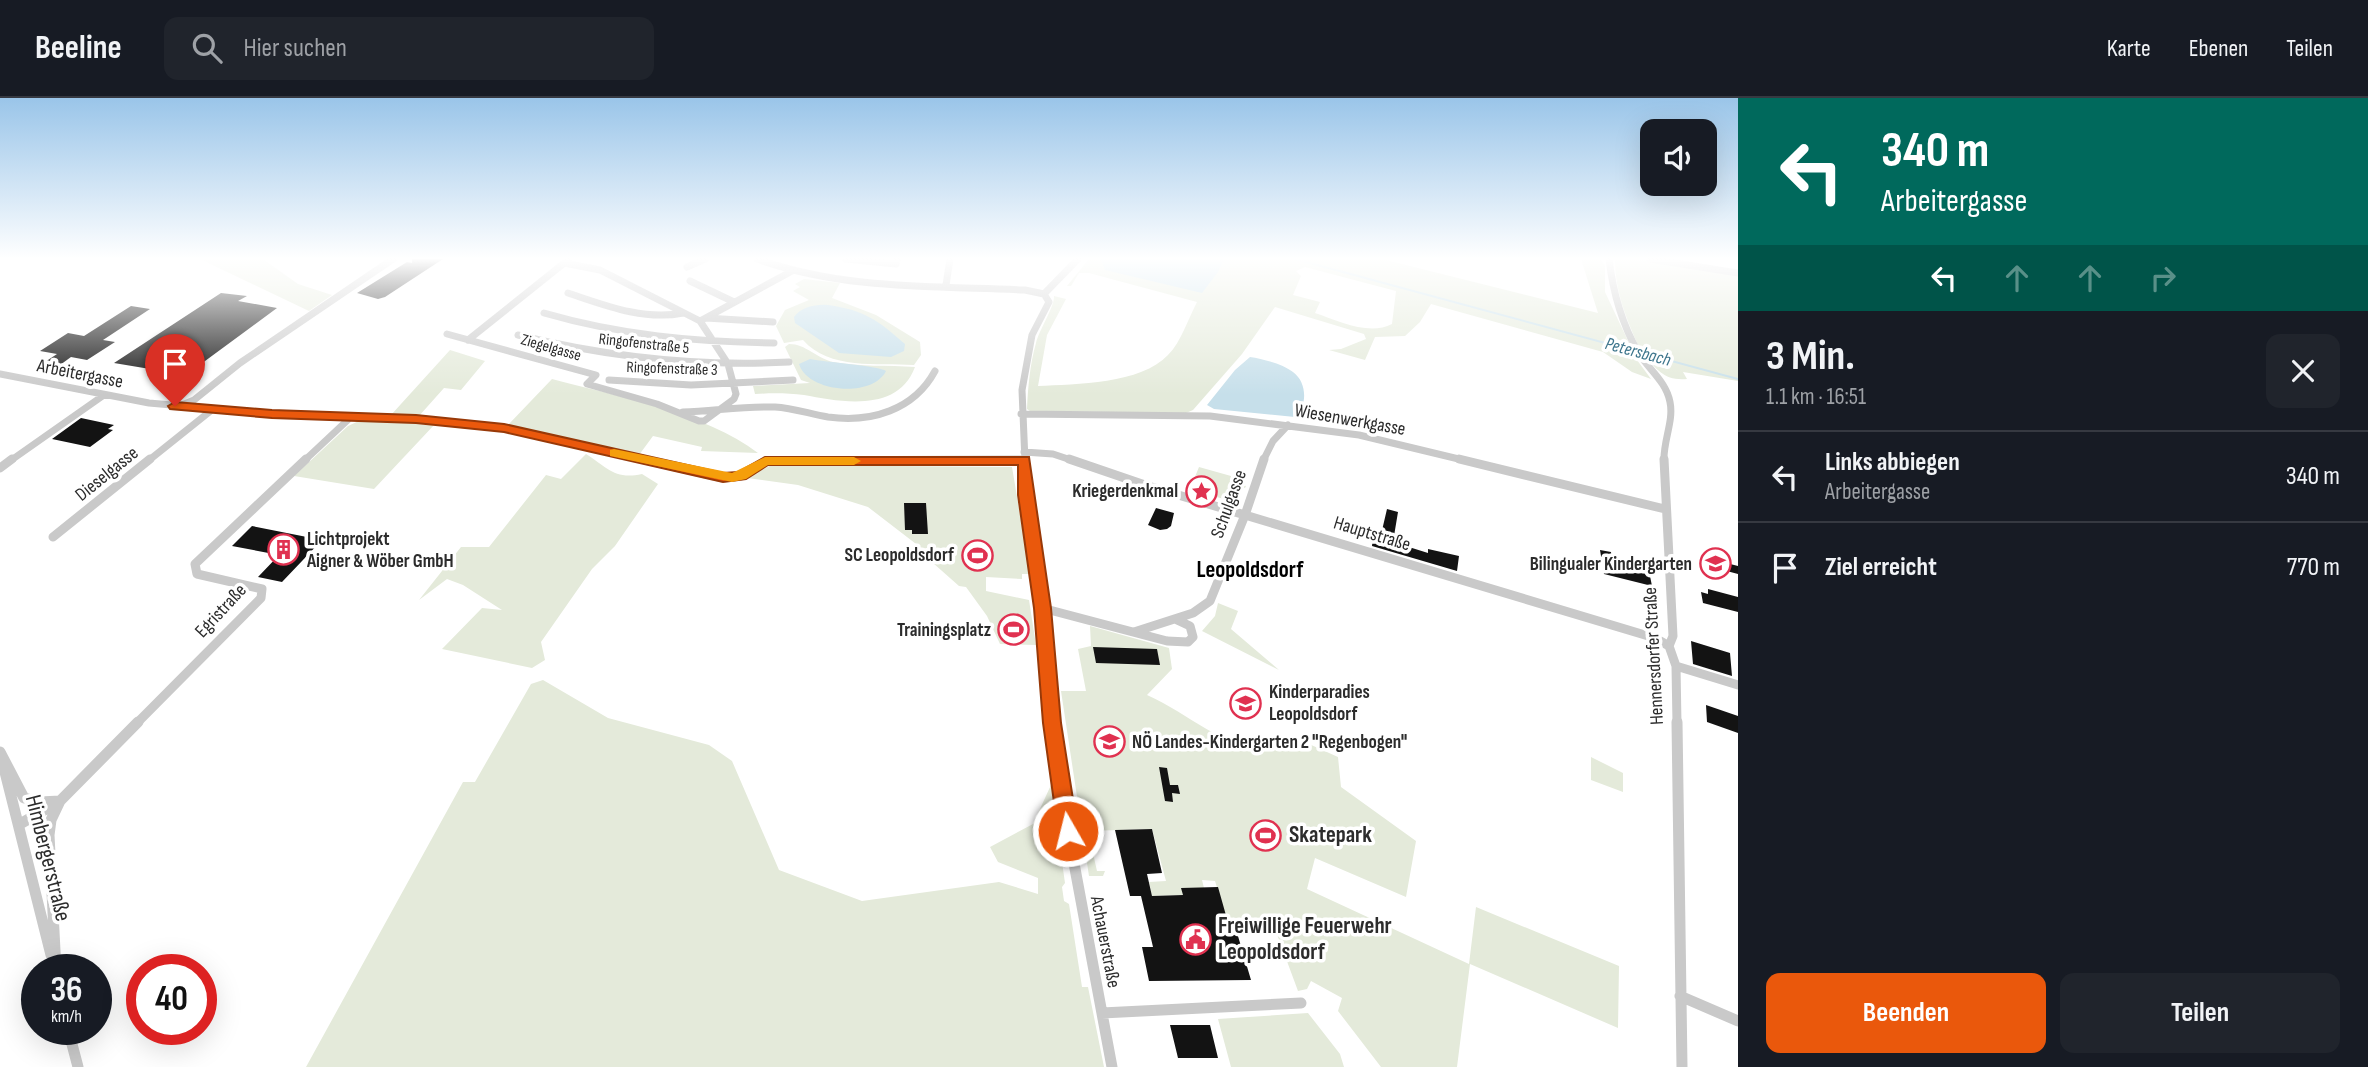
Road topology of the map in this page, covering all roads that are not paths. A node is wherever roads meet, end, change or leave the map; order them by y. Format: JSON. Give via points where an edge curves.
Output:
{"nodes":[{"id":1,"x":326,"y":304,"type":"edge"},
{"id":2,"x":513,"y":304,"type":"edge"},
{"id":3,"x":604,"y":304,"type":"edge"},
{"id":4,"x":667,"y":304,"type":"edge"},
{"id":5,"x":730,"y":304,"type":"edge"},
{"id":6,"x":1048,"y":304,"type":"edge"},
{"id":7,"x":1617,"y":304,"type":"edge"},
{"id":8,"x":544,"y":313,"type":"dead end"},
{"id":9,"x":684,"y":313,"type":"junction"},
{"id":10,"x":702,"y":319,"type":"junction"},
{"id":11,"x":773,"y":322,"type":"dead end"},
{"id":12,"x":447,"y":334,"type":"dead end"},
{"id":13,"x":518,"y":335,"type":"dead end"},
{"id":14,"x":468,"y":340,"type":"junction"},
{"id":15,"x":715,"y":343,"type":"junction"},
{"id":16,"x":774,"y":343,"type":"dead end"},
{"id":17,"x":789,"y":362,"type":"dead end"},
{"id":18,"x":728,"y":364,"type":"junction"},
{"id":19,"x":935,"y":371,"type":"dead end"},
{"id":20,"x":0,"y":374,"type":"edge"},
{"id":21,"x":609,"y":380,"type":"dead end"},
{"id":22,"x":793,"y":380,"type":"dead end"},
{"id":23,"x":734,"y":385,"type":"junction"},
{"id":24,"x":104,"y":395,"type":"junction"},
{"id":25,"x":175,"y":406,"type":"junction"},
{"id":26,"x":214,"y":410,"type":"junction"},
{"id":27,"x":718,"y":411,"type":"junction"},
{"id":28,"x":678,"y":412,"type":"junction"},
{"id":29,"x":1021,"y":414,"type":"junction"},
{"id":30,"x":352,"y":416,"type":"junction"},
{"id":31,"x":1288,"y":425,"type":"junction"},
{"id":32,"x":1024,"y":457,"type":"junction"},
{"id":33,"x":0,"y":468,"type":"edge"},
{"id":34,"x":1665,"y":509,"type":"junction"},
{"id":35,"x":1245,"y":514,"type":"junction"},
{"id":36,"x":53,"y":537,"type":"dead end"},
{"id":37,"x":1042,"y":608,"type":"junction"},
{"id":38,"x":1173,"y":619,"type":"junction"},
{"id":39,"x":1161,"y":624,"type":"junction"},
{"id":40,"x":1133,"y":632,"type":"junction"},
{"id":41,"x":1167,"y":641,"type":"junction"},
{"id":42,"x":1669,"y":646,"type":"junction"},
{"id":43,"x":1676,"y":666,"type":"junction"},
{"id":44,"x":1738,"y":685,"type":"edge"},
{"id":45,"x":0,"y":755,"type":"edge"},
{"id":46,"x":60,"y":801,"type":"junction"},
{"id":47,"x":20,"y":824,"type":"junction"},
{"id":48,"x":51,"y":954,"type":"edge"},
{"id":49,"x":54,"y":954,"type":"edge"},
{"id":50,"x":1680,"y":996,"type":"junction"},
{"id":51,"x":1301,"y":1003,"type":"dead end"},
{"id":52,"x":1102,"y":1013,"type":"junction"},
{"id":53,"x":1738,"y":1021,"type":"edge"},
{"id":54,"x":72,"y":1045,"type":"edge"},
{"id":55,"x":78,"y":1067,"type":"edge"},
{"id":56,"x":1112,"y":1067,"type":"edge"},
{"id":57,"x":1682,"y":1067,"type":"edge"}],
"edges":[{"from":1,"to":25,"type":"street","via":[[194,400]]},
{"from":2,"to":14,"type":"street"},
{"from":3,"to":9,"type":"street","via":[[672,317]]},
{"from":4,"to":9,"type":"street"},
{"from":5,"to":10,"type":"street"},
{"from":6,"to":29,"type":"street","name":"Achauerstraße","via":[[1028,349]]},
{"from":7,"to":34,"type":"street","name":"Hennersdorfer Straße","via":[[1637,351],[1670,400],[1664,453]]},
{"from":8,"to":15,"type":"street","via":[[617,331]]},
{"from":9,"to":10,"type":"street"},
{"from":10,"to":11,"type":"street"},
{"from":10,"to":15,"type":"street"},
{"from":12,"to":14,"type":"street","name":"Ziegelgasse"},
{"from":13,"to":18,"type":"street","name":"Ringofenstraße 5","via":[[635,359]]},
{"from":14,"to":28,"type":"street","name":"Ziegelgasse","via":[[596,375],[587,384]]},
{"from":15,"to":16,"type":"street"},
{"from":15,"to":18,"type":"street"},
{"from":17,"to":18,"type":"street","name":"Ringofenstraße 5"},
{"from":18,"to":23,"type":"street"},
{"from":19,"to":27,"type":"street","via":[[914,401],[875,415],[839,418],[778,407]]},
{"from":20,"to":24,"type":"street","name":"Arbeitergasse"},
{"from":21,"to":23,"type":"street","name":"Ringofenstraße 3"},
{"from":22,"to":23,"type":"street","name":"Ringofenstraße 3"},
{"from":23,"to":27,"type":"street","via":[[734,399]]},
{"from":24,"to":25,"type":"street","name":"Arbeitergasse"},
{"from":24,"to":33,"type":"street"},
{"from":25,"to":26,"type":"street","name":"Arbeitergasse"},
{"from":26,"to":30,"type":"street","name":"Arbeitergasse"},
{"from":26,"to":36,"type":"street","name":"Dieselgasse"},
{"from":27,"to":28,"type":"street"},
{"from":27,"to":28,"type":"street","name":"Ziegelgasse","via":[[704,421]]},
{"from":29,"to":31,"type":"street","name":"Wiesenwerkgasse","via":[[1210,416]]},
{"from":29,"to":32,"type":"street","name":"Achauerstraße"},
{"from":30,"to":32,"type":"street","name":"Arbeitergasse","via":[[504,428],[723,478],[741,476],[765,461]]},
{"from":30,"to":46,"type":"street","name":"Egristraße","via":[[195,564],[197,574],[262,589],[261,598]]},
{"from":31,"to":34,"type":"street","name":"Wiesenwerkgasse","via":[[1359,435]]},
{"from":31,"to":35,"type":"street","name":"Schulgasse","via":[[1264,458]]},
{"from":32,"to":35,"type":"street","name":"Hauptstraße","via":[[1063,458]]},
{"from":32,"to":37,"type":"street","name":"Achauerstraße"},
{"from":34,"to":42,"type":"street","name":"Hennersdorfer Straße","via":[[1673,636]]},
{"from":35,"to":38,"type":"street","name":"Schulgasse","via":[[1210,601],[1203,609]]},
{"from":35,"to":42,"type":"street","name":"Hauptstraße"},
{"from":37,"to":40,"type":"street"},
{"from":37,"to":52,"type":"street","name":"Achauerstraße","via":[[1052,723]]},
{"from":38,"to":39,"type":"street","name":"Schulgasse"},
{"from":38,"to":41,"type":"street","via":[[1189,625],[1193,637],[1184,643]]},
{"from":39,"to":40,"type":"street","name":"Schulgasse"},
{"from":39,"to":41,"type":"street"},
{"from":40,"to":41,"type":"street"},
{"from":42,"to":43,"type":"street","name":"Hennersdorfer Straße"},
{"from":43,"to":44,"type":"street"},
{"from":43,"to":50,"type":"street","name":"Hennersdorfer Straße"},
{"from":45,"to":46,"type":"street","via":[[24,798],[40,803]]},
{"from":45,"to":47,"type":"street","name":"Himbergerstraße"},
{"from":46,"to":47,"type":"street","name":"Egristraße"},
{"from":46,"to":49,"type":"street","via":[[49,835]]},
{"from":47,"to":48,"type":"street","name":"Himbergerstraße"},
{"from":50,"to":53,"type":"street"},
{"from":50,"to":57,"type":"street","name":"Hennersdorfer Straße"},
{"from":51,"to":52,"type":"street"},
{"from":52,"to":56,"type":"street","name":"Achauerstraße"},
{"from":54,"to":55,"type":"street"}]}
